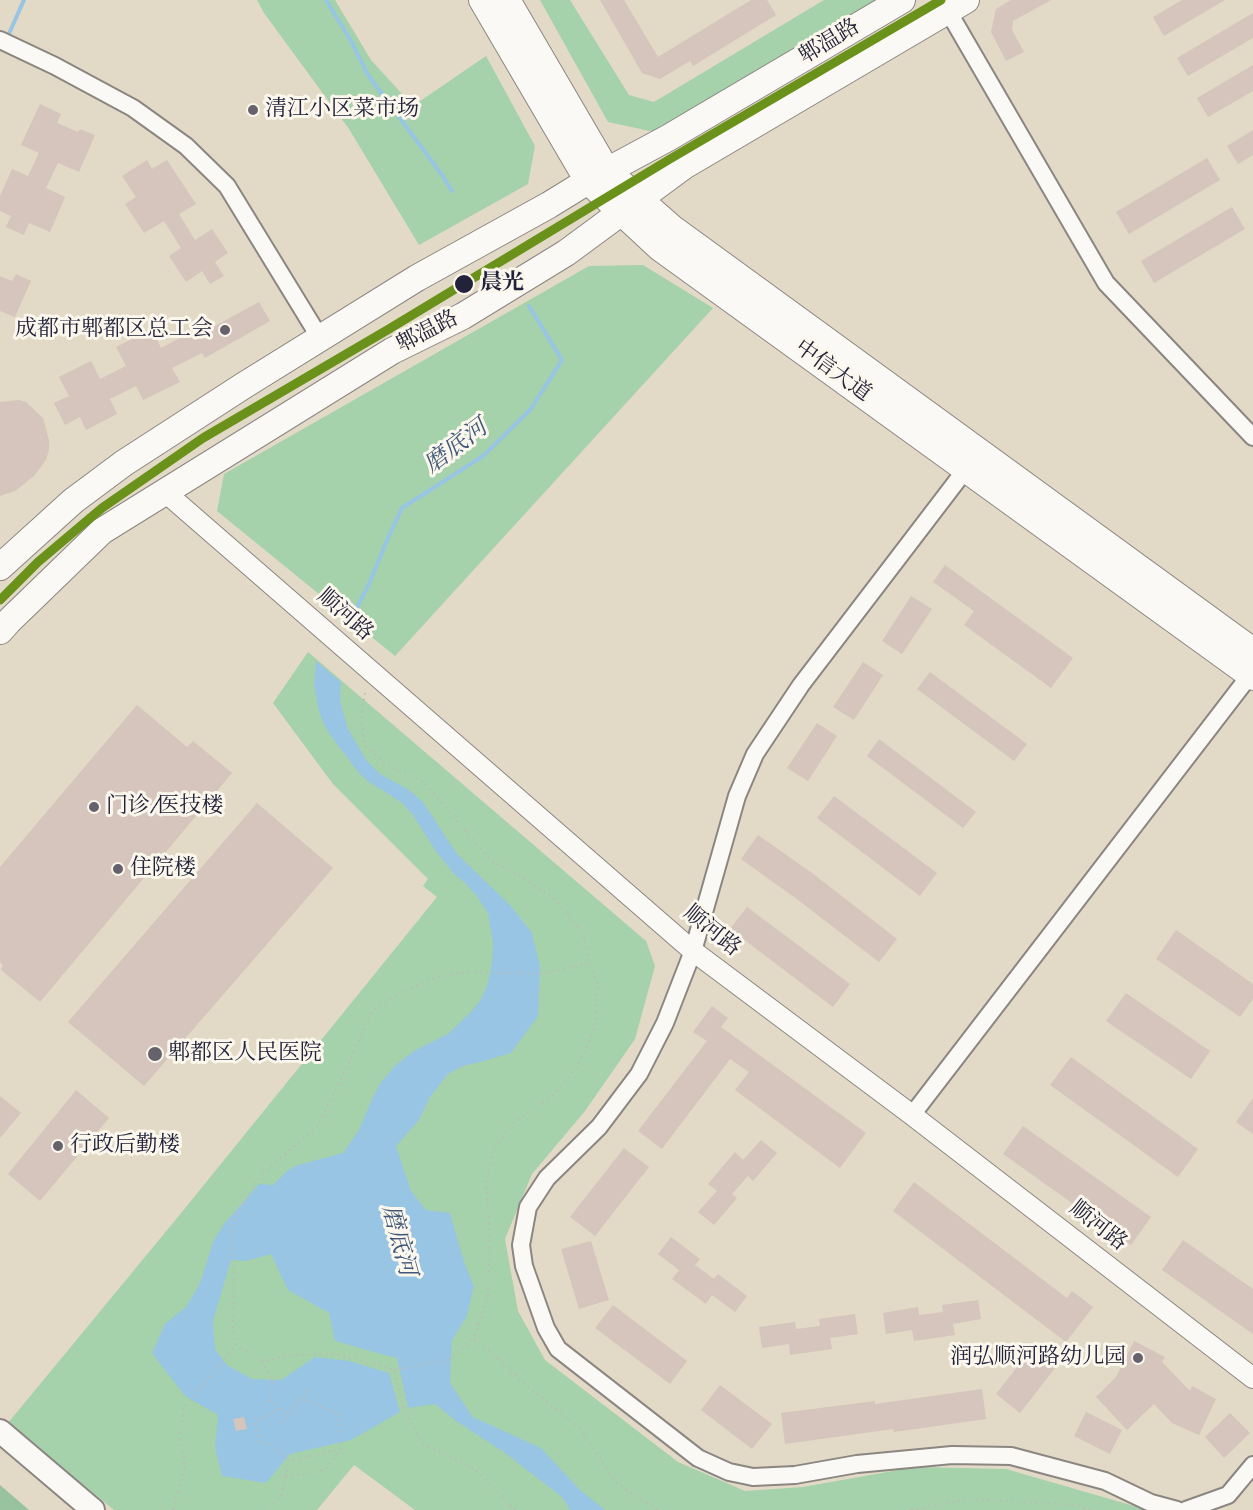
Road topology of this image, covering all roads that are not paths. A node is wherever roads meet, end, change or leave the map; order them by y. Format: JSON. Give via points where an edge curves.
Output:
{"nodes":[{"id":1,"x":482,"y":0,"type":"edge"},
{"id":2,"x":507,"y":0,"type":"edge"},
{"id":3,"x":902,"y":0,"type":"edge"},
{"id":4,"x":957,"y":5,"type":"edge"},
{"id":5,"x":0,"y":40,"type":"edge"},
{"id":6,"x":597,"y":176,"type":"junction"},
{"id":7,"x":629,"y":205,"type":"junction"},
{"id":8,"x":320,"y":338,"type":"junction"},
{"id":9,"x":1253,"y":436,"type":"edge"},
{"id":10,"x":966,"y":469,"type":"junction"},
{"id":11,"x":165,"y":492,"type":"junction"},
{"id":12,"x":0,"y":567,"type":"edge"},
{"id":13,"x":0,"y":632,"type":"edge"},
{"id":14,"x":1252,"y":667,"type":"edge"},
{"id":15,"x":693,"y":951,"type":"junction"},
{"id":16,"x":912,"y":1115,"type":"junction"},
{"id":17,"x":1253,"y":1378,"type":"edge"},
{"id":18,"x":0,"y":1431,"type":"edge"},
{"id":19,"x":0,"y":1451,"type":"edge"},
{"id":20,"x":1253,"y":1465,"type":"edge"},
{"id":21,"x":69,"y":1510,"type":"edge"},
{"id":22,"x":93,"y":1510,"type":"edge"},
{"id":23,"x":1177,"y":1510,"type":"edge"},
{"id":24,"x":1186,"y":1510,"type":"edge"}],
"edges":[{"from":1,"to":6,"type":"main road","name":"中信大道"},
{"from":2,"to":6,"type":"main road","name":"中信大道"},
{"from":3,"to":6,"type":"main road","name":"郫温路"},
{"from":4,"to":7,"type":"main road","name":"郫温路","via":[[684,166]]},
{"from":4,"to":9,"type":"street","via":[[1106,283]]},
{"from":5,"to":8,"type":"street","via":[[133,108],[186,147],[227,186]]},
{"from":6,"to":7,"type":"main road","name":"中信大道"},
{"from":6,"to":8,"type":"main road","name":"郫温路"},
{"from":7,"to":10,"type":"main road","name":"中信大道","via":[[660,248]]},
{"from":7,"to":11,"type":"main road","name":"郫温路","via":[[566,253],[463,316],[392,351]]},
{"from":7,"to":14,"type":"main road","name":"中信大道","via":[[672,228]]},
{"from":8,"to":12,"type":"main road","name":"郫温路","via":[[124,463],[73,501]]},
{"from":10,"to":14,"type":"main road","name":"中信大道"},
{"from":10,"to":15,"type":"street","via":[[801,685],[755,754],[737,796]]},
{"from":11,"to":13,"type":"main road","name":"郫温路","via":[[102,531]]},
{"from":11,"to":15,"type":"street","name":"顺河路"},
{"from":14,"to":16,"type":"street"},
{"from":15,"to":16,"type":"street","name":"顺河路"},
{"from":15,"to":23,"type":"street","via":[[665,1023],[639,1074],[599,1127],[547,1178],[528,1207],[521,1245],[524,1266],[546,1328],[558,1349],[698,1458],[729,1472],[753,1477],[795,1475],[857,1464],[952,1455],[1011,1456],[1105,1481],[1151,1503]]},
{"from":16,"to":17,"type":"street","name":"顺河路"},
{"from":18,"to":22,"type":"main road"},
{"from":19,"to":21,"type":"main road"},
{"from":20,"to":24,"type":"street","via":[[1227,1495]]}]}
